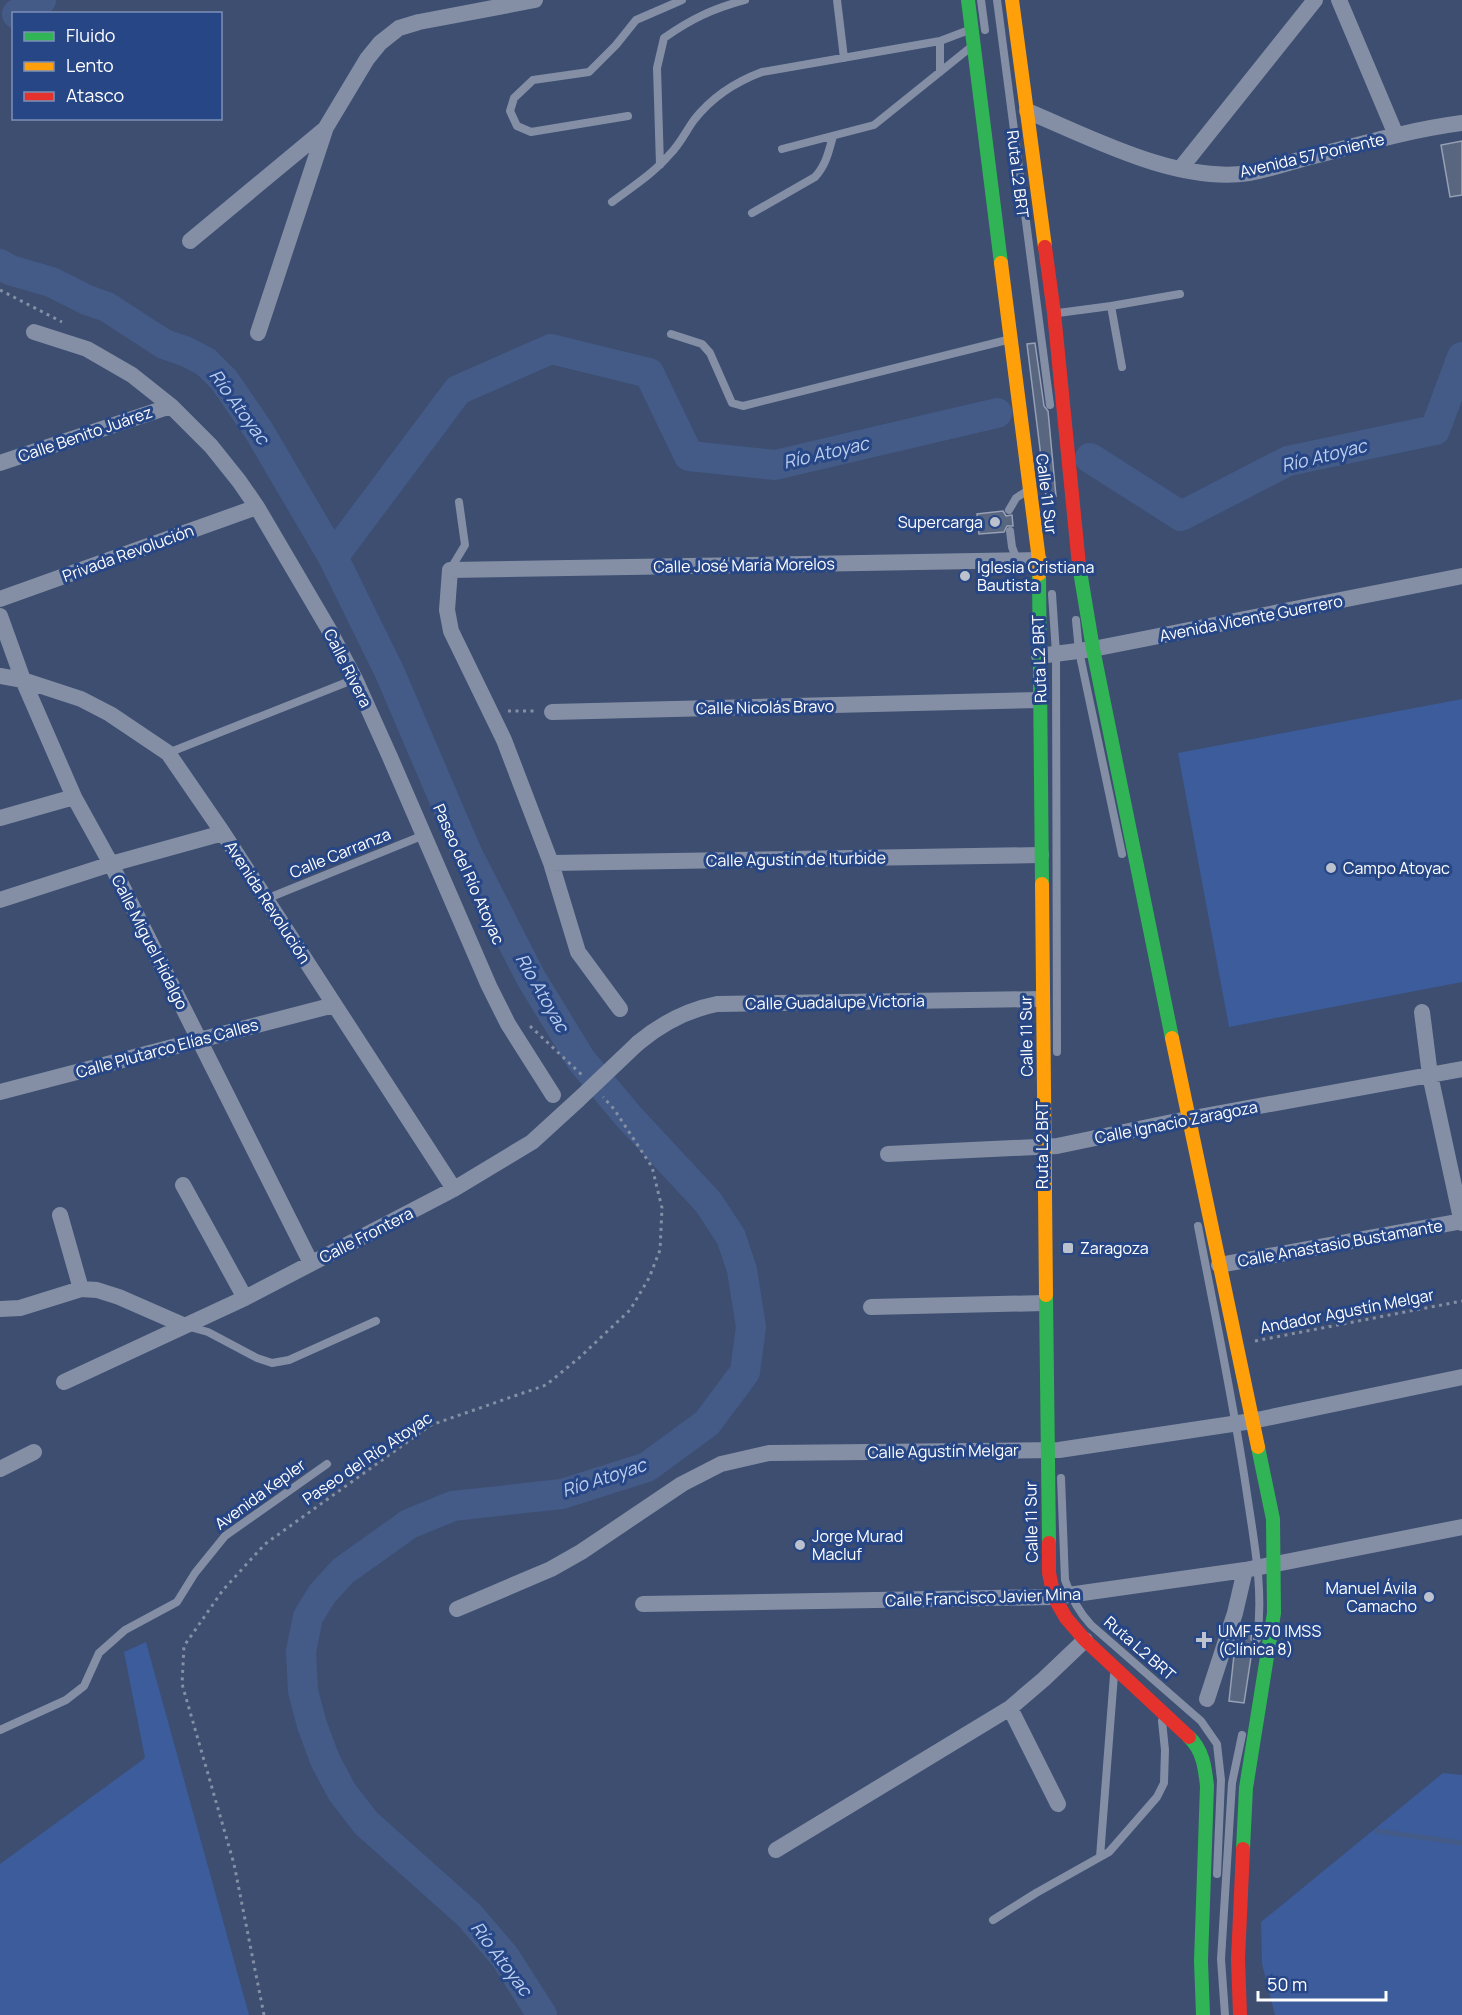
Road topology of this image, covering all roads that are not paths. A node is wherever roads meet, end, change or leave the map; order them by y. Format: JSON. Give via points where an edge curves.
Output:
{"nodes":[{"id":1,"x":535,"y":0,"type":"edge"},
{"id":2,"x":682,"y":0,"type":"edge"},
{"id":3,"x":745,"y":0,"type":"edge"},
{"id":4,"x":837,"y":0,"type":"edge"},
{"id":5,"x":968,"y":0,"type":"edge"},
{"id":6,"x":981,"y":0,"type":"edge"},
{"id":7,"x":997,"y":0,"type":"edge"},
{"id":8,"x":1012,"y":0,"type":"edge"},
{"id":9,"x":1315,"y":0,"type":"edge"},
{"id":10,"x":1339,"y":0,"type":"edge"},
{"id":11,"x":971,"y":30,"type":"junction"},
{"id":12,"x":985,"y":35,"type":"dead end"},
{"id":13,"x":940,"y":41,"type":"junction"},
{"id":14,"x":973,"y":46,"type":"junction"},
{"id":15,"x":844,"y":58,"type":"junction"},
{"id":16,"x":940,"y":72,"type":"junction"},
{"id":17,"x":1027,"y":111,"type":"junction"},
{"id":18,"x":628,"y":116,"type":"dead end"},
{"id":19,"x":1462,"y":123,"type":"edge"},
{"id":20,"x":325,"y":129,"type":"junction"},
{"id":21,"x":1396,"y":135,"type":"junction"},
{"id":22,"x":833,"y":136,"type":"junction"},
{"id":23,"x":782,"y":149,"type":"dead end"},
{"id":24,"x":660,"y":165,"type":"junction"},
{"id":25,"x":1180,"y":169,"type":"junction"},
{"id":26,"x":612,"y":202,"type":"dead end"},
{"id":27,"x":752,"y":213,"type":"dead end"},
{"id":28,"x":190,"y":242,"type":"dead end"},
{"id":29,"x":1180,"y":294,"type":"dead end"},
{"id":30,"x":1111,"y":306,"type":"junction"},
{"id":31,"x":1054,"y":314,"type":"junction"},
{"id":32,"x":34,"y":332,"type":"dead end"},
{"id":33,"x":258,"y":333,"type":"dead end"},
{"id":34,"x":671,"y":334,"type":"dead end"},
{"id":35,"x":1010,"y":339,"type":"junction"},
{"id":36,"x":1122,"y":367,"type":"dead end"},
{"id":37,"x":171,"y":406,"type":"junction"},
{"id":38,"x":1052,"y":420,"type":"dead end"},
{"id":39,"x":0,"y":463,"type":"edge"},
{"id":40,"x":1030,"y":489,"type":"junction"},
{"id":41,"x":459,"y":502,"type":"dead end"},
{"id":42,"x":257,"y":507,"type":"junction"},
{"id":43,"x":1009,"y":510,"type":"dead end"},
{"id":44,"x":1010,"y":531,"type":"dead end"},
{"id":45,"x":1068,"y":548,"type":"dead end"},
{"id":46,"x":1017,"y":560,"type":"junction"},
{"id":47,"x":1039,"y":560,"type":"junction"},
{"id":48,"x":450,"y":570,"type":"junction"},
{"id":49,"x":1070,"y":571,"type":"dead end"},
{"id":50,"x":1462,"y":576,"type":"edge"},
{"id":51,"x":1051,"y":586,"type":"dead end"},
{"id":52,"x":0,"y":600,"type":"edge"},
{"id":53,"x":1074,"y":605,"type":"dead end"},
{"id":54,"x":0,"y":616,"type":"edge"},
{"id":55,"x":1086,"y":650,"type":"junction"},
{"id":56,"x":1048,"y":655,"type":"junction"},
{"id":57,"x":0,"y":676,"type":"edge"},
{"id":58,"x":354,"y":679,"type":"junction"},
{"id":59,"x":23,"y":680,"type":"junction"},
{"id":60,"x":1040,"y":700,"type":"junction"},
{"id":61,"x":552,"y":712,"type":"road end"},
{"id":62,"x":168,"y":753,"type":"junction"},
{"id":63,"x":74,"y":796,"type":"junction"},
{"id":64,"x":0,"y":818,"type":"edge"},
{"id":65,"x":223,"y":833,"type":"junction"},
{"id":66,"x":424,"y":835,"type":"junction"},
{"id":67,"x":1041,"y":855,"type":"junction"},
{"id":68,"x":551,"y":863,"type":"junction"},
{"id":69,"x":1123,"y":863,"type":"dead end"},
{"id":70,"x":111,"y":864,"type":"junction"},
{"id":71,"x":266,"y":899,"type":"junction"},
{"id":72,"x":0,"y":900,"type":"edge"},
{"id":73,"x":1042,"y":999,"type":"junction"},
{"id":74,"x":334,"y":1005,"type":"junction"},
{"id":75,"x":620,"y":1009,"type":"dead end"},
{"id":76,"x":1422,"y":1012,"type":"dead end"},
{"id":77,"x":199,"y":1039,"type":"junction"},
{"id":78,"x":638,"y":1043,"type":"joint"},
{"id":79,"x":1057,"y":1064,"type":"dead end"},
{"id":80,"x":1462,"y":1069,"type":"edge"},
{"id":81,"x":1430,"y":1076,"type":"junction"},
{"id":82,"x":0,"y":1092,"type":"edge"},
{"id":83,"x":553,"y":1095,"type":"dead end"},
{"id":84,"x":1180,"y":1120,"type":"junction"},
{"id":85,"x":1054,"y":1146,"type":"junction"},
{"id":86,"x":888,"y":1154,"type":"dead end"},
{"id":87,"x":183,"y":1185,"type":"dead end"},
{"id":88,"x":454,"y":1189,"type":"junction"},
{"id":89,"x":1196,"y":1214,"type":"dead end"},
{"id":90,"x":60,"y":1215,"type":"dead end"},
{"id":91,"x":1462,"y":1222,"type":"edge"},
{"id":92,"x":311,"y":1263,"type":"junction"},
{"id":93,"x":1219,"y":1266,"type":"junction"},
{"id":94,"x":81,"y":1289,"type":"junction"},
{"id":95,"x":245,"y":1298,"type":"junction"},
{"id":96,"x":1045,"y":1304,"type":"junction"},
{"id":97,"x":871,"y":1307,"type":"dead end"},
{"id":98,"x":0,"y":1309,"type":"edge"},
{"id":99,"x":376,"y":1321,"type":"dead end"},
{"id":100,"x":183,"y":1325,"type":"junction"},
{"id":101,"x":1462,"y":1377,"type":"edge"},
{"id":102,"x":64,"y":1382,"type":"dead end"},
{"id":103,"x":1244,"y":1422,"type":"junction"},
{"id":104,"x":1056,"y":1450,"type":"junction"},
{"id":105,"x":34,"y":1452,"type":"dead end"},
{"id":106,"x":327,"y":1464,"type":"dead end"},
{"id":107,"x":0,"y":1469,"type":"edge"},
{"id":108,"x":1060,"y":1471,"type":"dead end"},
{"id":109,"x":1462,"y":1527,"type":"edge"},
{"id":110,"x":1275,"y":1565,"type":"junction"},
{"id":111,"x":1252,"y":1569,"type":"junction"},
{"id":112,"x":1062,"y":1597,"type":"junction"},
{"id":113,"x":643,"y":1604,"type":"dead end"},
{"id":114,"x":457,"y":1609,"type":"dead end"},
{"id":115,"x":1085,"y":1640,"type":"junction"},
{"id":116,"x":1256,"y":1648,"type":"dead end"},
{"id":117,"x":1115,"y":1667,"type":"junction"},
{"id":118,"x":1207,"y":1699,"type":"dead end"},
{"id":119,"x":1010,"y":1708,"type":"junction"},
{"id":120,"x":1161,"y":1712,"type":"junction"},
{"id":121,"x":1244,"y":1726,"type":"dead end"},
{"id":122,"x":0,"y":1730,"type":"edge"},
{"id":123,"x":1058,"y":1804,"type":"dead end"},
{"id":124,"x":776,"y":1850,"type":"dead end"},
{"id":125,"x":1100,"y":1857,"type":"junction"},
{"id":126,"x":993,"y":1920,"type":"dead end"},
{"id":127,"x":1213,"y":1982,"type":"dead end"},
{"id":128,"x":1203,"y":2015,"type":"edge"},
{"id":129,"x":1225,"y":2015,"type":"edge"},
{"id":130,"x":1240,"y":2015,"type":"edge"}],
"edges":[{"from":1,"to":20,"type":"street","via":[[399,28],[367,59]]},
{"from":2,"to":18,"type":"lane","via":[[636,20],[590,72],[533,80],[514,98],[510,111],[517,126],[531,132]]},
{"from":3,"to":24,"type":"lane","via":[[690,20],[664,38],[657,68]]},
{"from":4,"to":15,"type":"lane"},
{"from":5,"to":11,"type":"main road","name":"Calle 11 Sur"},
{"from":6,"to":12,"type":"lane"},
{"from":7,"to":38,"type":"lane","name":"Ruta L2 BRT"},
{"from":8,"to":17,"type":"main road","name":"Calle 11 Sur"},
{"from":9,"to":25,"type":"street"},
{"from":10,"to":21,"type":"street"},
{"from":11,"to":13,"type":"lane"},
{"from":11,"to":14,"type":"main road","name":"Calle 11 Sur"},
{"from":13,"to":15,"type":"lane"},
{"from":13,"to":16,"type":"lane"},
{"from":14,"to":16,"type":"lane"},
{"from":14,"to":35,"type":"main road","name":"Calle 11 Sur"},
{"from":15,"to":24,"type":"lane","via":[[762,72],[735,83],[704,108]]},
{"from":16,"to":22,"type":"lane","via":[[874,124]]},
{"from":17,"to":25,"type":"street","name":"Avenida 57 Poniente","via":[[1147,160]]},
{"from":17,"to":31,"type":"main road","name":"Calle 11 Sur"},
{"from":19,"to":21,"type":"street","name":"Avenida 57 Poniente"},
{"from":20,"to":28,"type":"street"},
{"from":20,"to":33,"type":"street"},
{"from":21,"to":25,"type":"street","name":"Avenida 57 Poniente","via":[[1248,173]]},
{"from":22,"to":23,"type":"lane"},
{"from":22,"to":27,"type":"lane","via":[[827,159],[815,177]]},
{"from":24,"to":26,"type":"lane"},
{"from":29,"to":30,"type":"lane"},
{"from":30,"to":31,"type":"lane"},
{"from":30,"to":36,"type":"lane"},
{"from":31,"to":55,"type":"main road","name":"Calle 11 Sur"},
{"from":32,"to":37,"type":"street","name":"Calle Rivera","via":[[87,349],[132,375]]},
{"from":34,"to":35,"type":"lane","via":[[702,344],[737,406]]},
{"from":35,"to":40,"type":"main road","name":"Calle 11 Sur"},
{"from":37,"to":39,"type":"street","name":"Calle Benito Juárez"},
{"from":37,"to":42,"type":"street","name":"Calle Rivera","via":[[211,446]]},
{"from":40,"to":43,"type":"lane","via":[[1016,498]]},
{"from":40,"to":47,"type":"main road","name":"Calle 11 Sur"},
{"from":41,"to":48,"type":"lane","via":[[465,545]]},
{"from":42,"to":52,"type":"street","name":"Privada Revolución"},
{"from":42,"to":58,"type":"street","name":"Calle Rivera"},
{"from":44,"to":46,"type":"lane"},
{"from":45,"to":49,"type":"lane"},
{"from":46,"to":47,"type":"street","name":"Calle José María Morelos"},
{"from":46,"to":48,"type":"street","name":"Calle José María Morelos"},
{"from":47,"to":56,"type":"main road","name":"Calle 11 Sur"},
{"from":48,"to":68,"type":"street","via":[[447,610],[451,631],[491,711]]},
{"from":50,"to":55,"type":"street","name":"Avenida Vicente Guerrero"},
{"from":51,"to":56,"type":"lane","name":"Ruta L2 BRT"},
{"from":53,"to":55,"type":"lane"},
{"from":54,"to":59,"type":"street","name":"Calle Miguel Hidalgo"},
{"from":55,"to":56,"type":"street","name":"Avenida Vicente Guerrero"},
{"from":55,"to":69,"type":"lane"},
{"from":55,"to":84,"type":"main road","name":"Calle 11 Sur"},
{"from":56,"to":60,"type":"main road","name":"Calle 11 Sur"},
{"from":56,"to":79,"type":"lane","name":"Ruta L2 BRT"},
{"from":57,"to":59,"type":"street"},
{"from":58,"to":62,"type":"lane"},
{"from":58,"to":66,"type":"street","name":"Calle Rivera"},
{"from":59,"to":62,"type":"street","name":"Avenida Revolución","via":[[81,699]]},
{"from":59,"to":63,"type":"street","name":"Calle Miguel Hidalgo"},
{"from":60,"to":61,"type":"street","name":"Calle Nicolás Bravo"},
{"from":60,"to":67,"type":"main road","name":"Calle 11 Sur"},
{"from":62,"to":65,"type":"street","name":"Avenida Revolución"},
{"from":63,"to":64,"type":"street"},
{"from":63,"to":70,"type":"street","name":"Calle Miguel Hidalgo"},
{"from":65,"to":70,"type":"street"},
{"from":65,"to":71,"type":"street","name":"Avenida Revolución"},
{"from":66,"to":71,"type":"lane","name":"Calle Carranza"},
{"from":66,"to":83,"type":"street","name":"Calle Rivera","via":[[489,986]]},
{"from":67,"to":68,"type":"street","name":"Calle Agustín de Iturbide"},
{"from":67,"to":73,"type":"main road","name":"Calle 11 Sur"},
{"from":68,"to":75,"type":"street","via":[[578,952]]},
{"from":70,"to":72,"type":"street"},
{"from":70,"to":77,"type":"street","name":"Calle Miguel Hidalgo"},
{"from":71,"to":74,"type":"street","name":"Avenida Revolución"},
{"from":73,"to":78,"type":"street","name":"Calle Guadalupe Victoria","via":[[717,1005],[695,1008],[673,1018]]},
{"from":73,"to":85,"type":"main road","name":"Calle 11 Sur"},
{"from":74,"to":77,"type":"street","name":"Calle Plutarco Elías Calles"},
{"from":74,"to":88,"type":"street","name":"Avenida Revolución"},
{"from":76,"to":81,"type":"street"},
{"from":77,"to":82,"type":"street","name":"Calle Plutarco Elías Calles"},
{"from":77,"to":92,"type":"street","name":"Calle Miguel Hidalgo"},
{"from":78,"to":88,"type":"street","name":"Calle Frontera","bridge":true,"via":[[532,1142]]},
{"from":80,"to":81,"type":"street","name":"Calle Ignacio Zaragoza"},
{"from":81,"to":84,"type":"street","name":"Calle Ignacio Zaragoza"},
{"from":81,"to":91,"type":"street"},
{"from":84,"to":85,"type":"street","name":"Calle Ignacio Zaragoza"},
{"from":84,"to":93,"type":"main road","name":"Calle 11 Sur"},
{"from":85,"to":86,"type":"street","name":"Calle Ignacio Zaragoza"},
{"from":85,"to":96,"type":"main road","name":"Calle 11 Sur"},
{"from":87,"to":95,"type":"street"},
{"from":88,"to":92,"type":"street","name":"Calle Frontera"},
{"from":89,"to":103,"type":"lane"},
{"from":90,"to":94,"type":"street"},
{"from":91,"to":93,"type":"street","name":"Calle Anastasio Bustamante"},
{"from":92,"to":95,"type":"street","name":"Calle Frontera"},
{"from":93,"to":103,"type":"main road","name":"Calle 11 Sur","via":[[1236,1345]]},
{"from":94,"to":98,"type":"street","via":[[20,1308]]},
{"from":94,"to":100,"type":"street","via":[[119,1297]]},
{"from":95,"to":100,"type":"street","name":"Calle Frontera"},
{"from":96,"to":97,"type":"street"},
{"from":96,"to":104,"type":"main road","name":"Calle 11 Sur"},
{"from":99,"to":100,"type":"lane","via":[[289,1360],[272,1363],[208,1332]]},
{"from":100,"to":102,"type":"street","name":"Calle Frontera"},
{"from":101,"to":103,"type":"street","name":"Calle Agustín Melgar"},
{"from":103,"to":104,"type":"street","name":"Calle Agustín Melgar"},
{"from":103,"to":110,"type":"main road","name":"Calle 11 Sur","via":[[1273,1519]]},
{"from":103,"to":111,"type":"lane"},
{"from":104,"to":112,"type":"main road","name":"Calle 11 Sur","via":[[1048,1573]]},
{"from":104,"to":114,"type":"street","name":"Calle Agustín Melgar","via":[[769,1453],[721,1464],[682,1484],[551,1569]]},
{"from":105,"to":107,"type":"street"},
{"from":106,"to":122,"type":"lane","name":"Avenida Kepler","via":[[225,1536],[177,1602],[125,1630],[99,1653],[84,1686],[66,1700]]},
{"from":108,"to":112,"type":"lane","name":"Ruta L2 BRT","via":[[1065,1580]]},
{"from":109,"to":110,"type":"street","name":"Calle Francisco Javier Mina"},
{"from":110,"to":111,"type":"street","name":"Calle Francisco Javier Mina"},
{"from":110,"to":130,"type":"main road","name":"Calle 11 Sur","via":[[1274,1613],[1246,1788],[1238,1959]]},
{"from":111,"to":112,"type":"street","name":"Calle Francisco Javier Mina"},
{"from":111,"to":116,"type":"lane","via":[[1259,1626]]},
{"from":111,"to":118,"type":"street"},
{"from":112,"to":113,"type":"street","name":"Calle Francisco Javier Mina"},
{"from":112,"to":115,"type":"main road","name":"Calle 11 Sur","via":[[1066,1618]]},
{"from":112,"to":127,"type":"lane","name":"Ruta L2 BRT","via":[[1200,1721],[1216,1744],[1221,1780]]},
{"from":115,"to":117,"type":"main road","name":"Calle 11 Sur"},
{"from":115,"to":119,"type":"street"},
{"from":117,"to":120,"type":"main road","name":"Calle 11 Sur"},
{"from":117,"to":125,"type":"lane"},
{"from":119,"to":123,"type":"street"},
{"from":119,"to":124,"type":"street"},
{"from":120,"to":125,"type":"lane","via":[[1164,1783],[1157,1797],[1109,1852]]},
{"from":120,"to":128,"type":"main road","name":"Calle 11 Sur","via":[[1194,1742],[1204,1762],[1207,1786]]},
{"from":121,"to":129,"type":"lane","via":[[1232,1783],[1221,1959]]},
{"from":125,"to":126,"type":"lane"}]}
